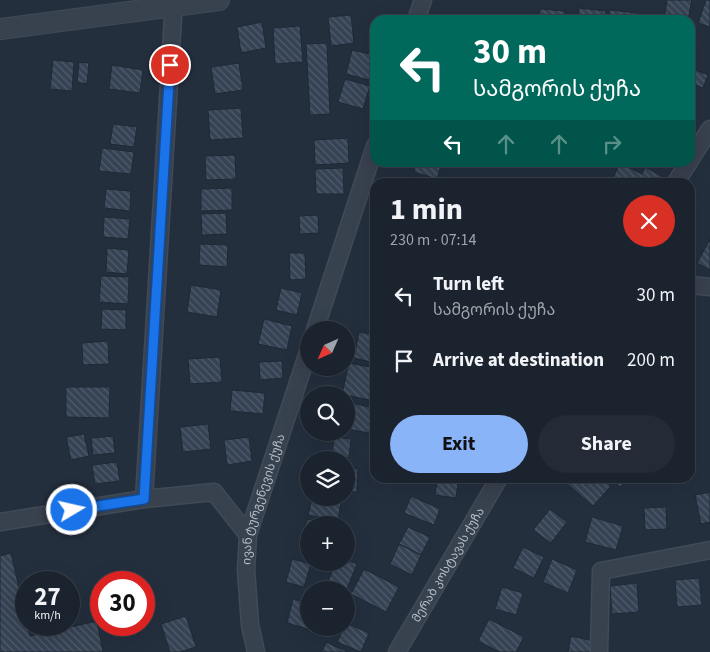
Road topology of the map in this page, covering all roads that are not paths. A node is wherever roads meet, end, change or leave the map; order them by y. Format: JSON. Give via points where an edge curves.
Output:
{"nodes":[{"id":1,"x":219,"y":0,"type":"edge"},
{"id":2,"x":423,"y":0,"type":"edge"},
{"id":3,"x":174,"y":3,"type":"edge"},
{"id":4,"x":418,"y":15,"type":"edge"},
{"id":5,"x":0,"y":29,"type":"edge"},
{"id":6,"x":710,"y":128,"type":"edge"},
{"id":7,"x":695,"y":152,"type":"edge"},
{"id":8,"x":370,"y":161,"type":"edge"},
{"id":9,"x":685,"y":167,"type":"edge"},
{"id":10,"x":678,"y":178,"type":"edge"},
{"id":11,"x":695,"y":286,"type":"edge"},
{"id":12,"x":710,"y":287,"type":"edge"},
{"id":13,"x":318,"y":321,"type":"edge"},
{"id":14,"x":300,"y":376,"type":"edge"},
{"id":15,"x":496,"y":483,"type":"edge"},
{"id":16,"x":144,"y":499,"type":"junction"},
{"id":17,"x":0,"y":522,"type":"edge"},
{"id":18,"x":248,"y":535,"type":"junction"},
{"id":19,"x":710,"y":550,"type":"edge"},
{"id":20,"x":256,"y":652,"type":"edge"},
{"id":21,"x":397,"y":652,"type":"edge"},
{"id":22,"x":599,"y":652,"type":"edge"}],
"edges":[{"from":1,"to":3,"type":"street"},
{"from":2,"to":4,"type":"street"},
{"from":3,"to":5,"type":"street"},
{"from":3,"to":16,"type":"street"},
{"from":6,"to":7,"type":"street"},
{"from":8,"to":13,"type":"street"},
{"from":9,"to":10,"type":"street"},
{"from":11,"to":12,"type":"street"},
{"from":14,"to":18,"type":"street","name":"ივან ტურგენევის ქუჩა"},
{"from":15,"to":21,"type":"street","name":"მერაბ კოსტავას ქუჩა"},
{"from":16,"to":17,"type":"street"},
{"from":16,"to":18,"type":"street","via":[[214,492]]},
{"from":18,"to":20,"type":"street","name":"ივან ტურგენევის ქუჩა","via":[[246,570],[250,625]]},
{"from":19,"to":22,"type":"street","via":[[601,571]]}]}
